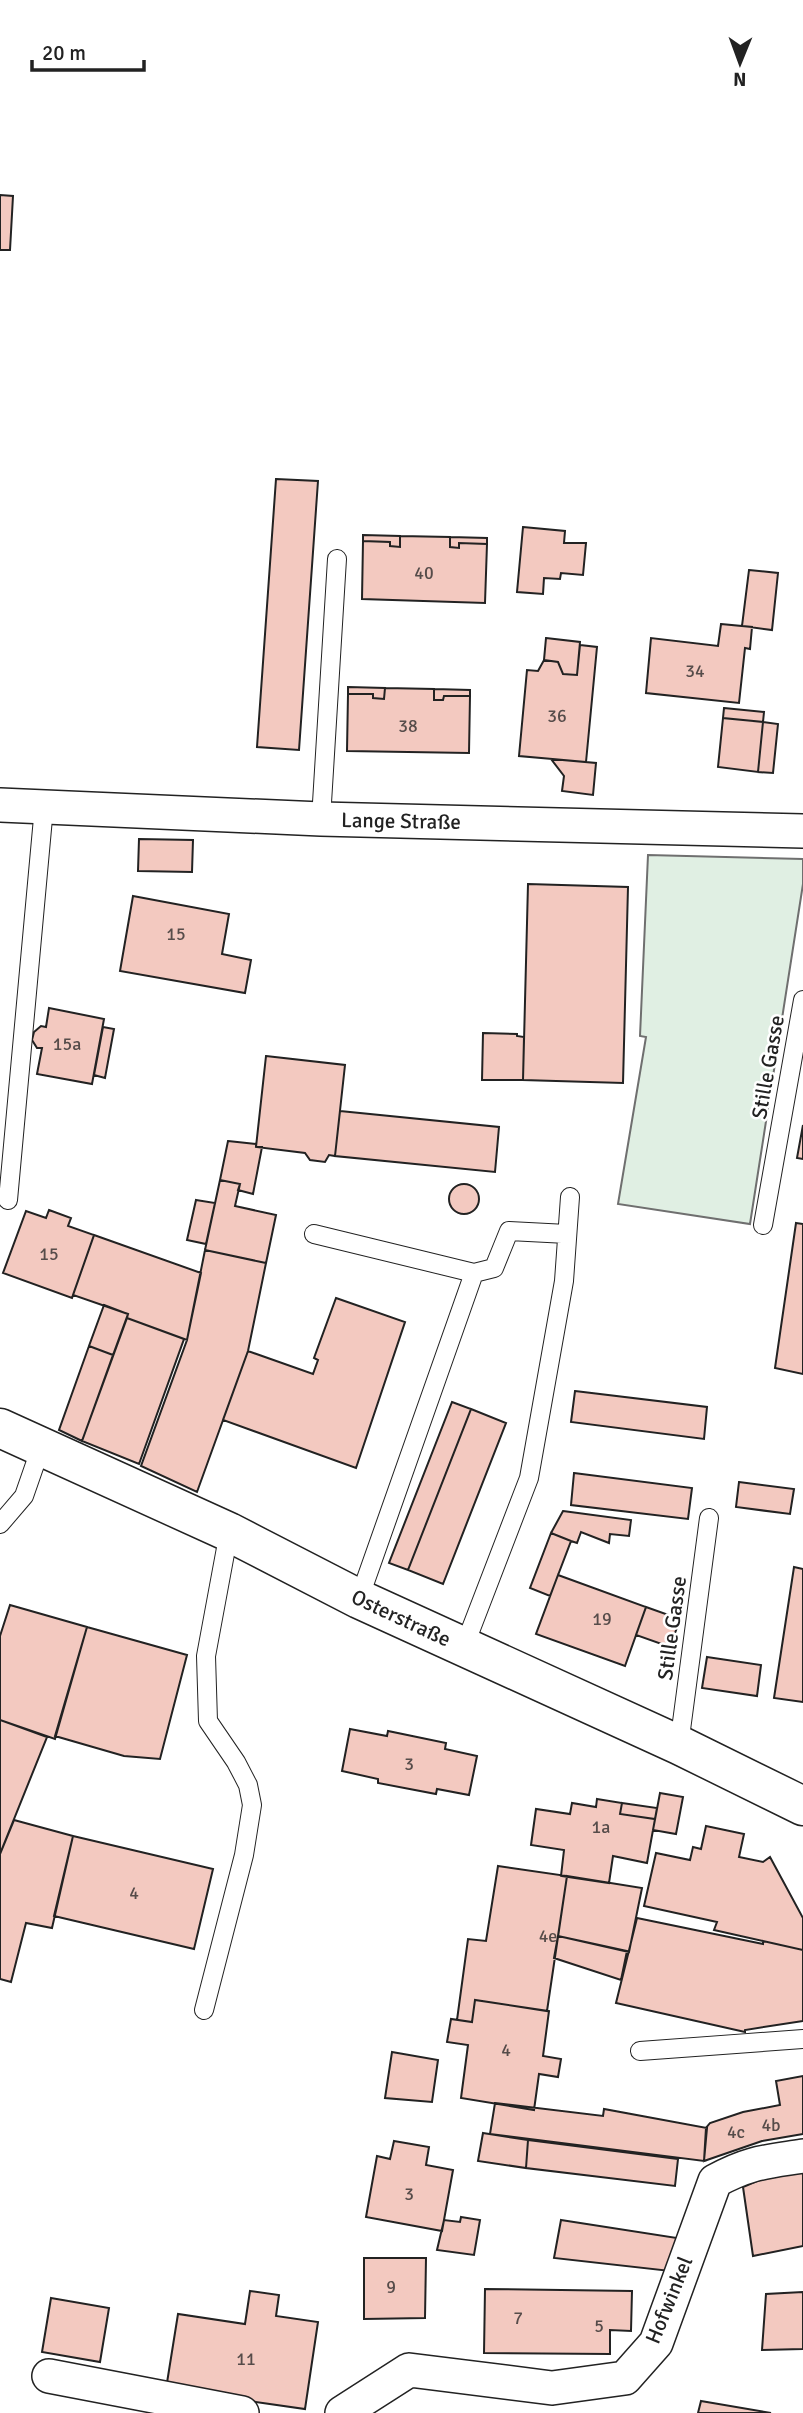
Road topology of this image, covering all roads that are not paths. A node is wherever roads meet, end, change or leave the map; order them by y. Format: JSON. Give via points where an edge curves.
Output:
{"nodes":[{"id":1,"x":337,"y":559,"type":"dead end"},
{"id":2,"x":0,"y":805,"type":"edge"},
{"id":3,"x":44,"y":807,"type":"junction"},
{"id":4,"x":321,"y":819,"type":"junction"},
{"id":5,"x":803,"y":831,"type":"edge"},
{"id":6,"x":803,"y":1000,"type":"edge"},
{"id":7,"x":570,"y":1197,"type":"dead end"},
{"id":8,"x":8,"y":1200,"type":"dead end"},
{"id":9,"x":763,"y":1225,"type":"dead end"},
{"id":10,"x":314,"y":1234,"type":"dead end"},
{"id":11,"x":567,"y":1234,"type":"junction"},
{"id":12,"x":474,"y":1273,"type":"junction"},
{"id":13,"x":0,"y":1428,"type":"edge"},
{"id":14,"x":41,"y":1447,"type":"junction"},
{"id":15,"x":709,"y":1518,"type":"dead end"},
{"id":16,"x":0,"y":1524,"type":"edge"},
{"id":17,"x":229,"y":1532,"type":"junction"},
{"id":18,"x":359,"y":1599,"type":"junction"},
{"id":19,"x":464,"y":1647,"type":"junction"},
{"id":20,"x":679,"y":1745,"type":"junction"},
{"id":21,"x":803,"y":1806,"type":"edge"},
{"id":22,"x":204,"y":2010,"type":"dead end"},
{"id":23,"x":803,"y":2039,"type":"edge"},
{"id":24,"x":640,"y":2051,"type":"dead end"},
{"id":25,"x":803,"y":2156,"type":"edge"},
{"id":26,"x":49,"y":2376,"type":"dead end"},
{"id":27,"x":243,"y":2413,"type":"edge"},
{"id":28,"x":342,"y":2413,"type":"edge"}],
"edges":[{"from":1,"to":4,"type":"lane"},
{"from":2,"to":3,"type":"street","name":"Lange Straße"},
{"from":3,"to":4,"type":"street","name":"Lange Straße"},
{"from":3,"to":8,"type":"lane"},
{"from":4,"to":5,"type":"street","name":"Lange Straße"},
{"from":6,"to":9,"type":"lane","name":"Stille Gasse"},
{"from":7,"to":11,"type":"lane"},
{"from":10,"to":12,"type":"lane"},
{"from":11,"to":12,"type":"lane","via":[[509,1231],[494,1268]]},
{"from":11,"to":19,"type":"lane","via":[[564,1281],[529,1478]]},
{"from":12,"to":18,"type":"lane"},
{"from":13,"to":14,"type":"street","name":"Osterstraße"},
{"from":14,"to":16,"type":"lane","via":[[24,1496]]},
{"from":14,"to":17,"type":"street","name":"Osterstraße"},
{"from":15,"to":20,"type":"lane","name":"Stille Gasse"},
{"from":17,"to":18,"type":"street","name":"Osterstraße"},
{"from":17,"to":22,"type":"lane","via":[[206,1656],[208,1721],[236,1762],[252,1805],[244,1855]]},
{"from":18,"to":19,"type":"street","name":"Osterstraße"},
{"from":19,"to":20,"type":"street","name":"Osterstraße"},
{"from":20,"to":21,"type":"street","name":"Osterstraße"},
{"from":23,"to":24,"type":"lane"},
{"from":25,"to":28,"type":"street","name":"Hofwinkel","via":[[743,2166],[715,2180],[656,2343],[625,2378],[552,2388],[409,2370]]},
{"from":26,"to":27,"type":"street"}]}
